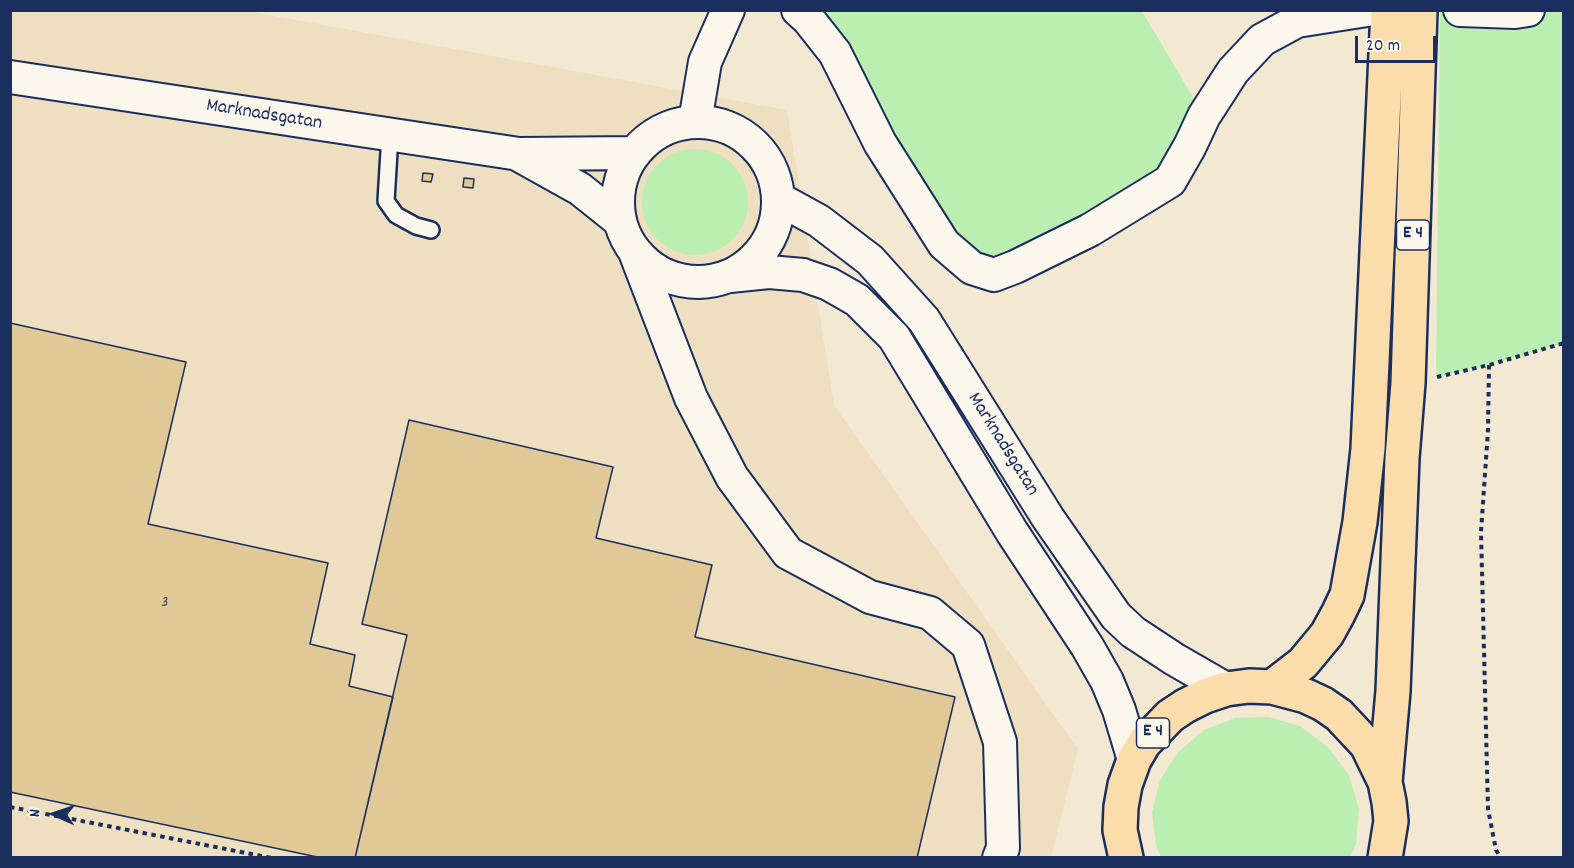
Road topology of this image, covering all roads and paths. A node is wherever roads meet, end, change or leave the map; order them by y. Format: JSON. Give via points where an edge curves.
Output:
{"nodes":[{"id":1,"x":728,"y":10,"type":"edge"},
{"id":2,"x":798,"y":10,"type":"edge"},
{"id":3,"x":1367,"y":10,"type":"edge"},
{"id":4,"x":1388,"y":10,"type":"edge"},
{"id":5,"x":1420,"y":10,"type":"edge"},
{"id":6,"x":1460,"y":10,"type":"edge"},
{"id":7,"x":1528,"y":10,"type":"edge"},
{"id":8,"x":10,"y":77,"type":"edge"},
{"id":9,"x":695,"y":122,"type":"junction"},
{"id":10,"x":390,"y":135,"type":"junction"},
{"id":11,"x":635,"y":153,"type":"junction"},
{"id":12,"x":519,"y":154,"type":"junction"},
{"id":13,"x":779,"y":199,"type":"junction"},
{"id":14,"x":620,"y":221,"type":"junction"},
{"id":15,"x":431,"y":230,"type":"dead end"},
{"id":16,"x":635,"y":252,"type":"junction"},
{"id":17,"x":730,"y":276,"type":"junction"},
{"id":18,"x":1563,"y":343,"type":"edge"},
{"id":19,"x":1489,"y":365,"type":"junction"},
{"id":20,"x":1408,"y":383,"type":"junction"},
{"id":21,"x":1272,"y":687,"type":"junction"},
{"id":22,"x":1226,"y":689,"type":"junction"},
{"id":23,"x":1134,"y":760,"type":"junction"},
{"id":24,"x":1385,"y":782,"type":"junction"},
{"id":25,"x":10,"y":807,"type":"edge"},
{"id":26,"x":1390,"y":821,"type":"junction"},
{"id":27,"x":272,"y":858,"type":"edge"},
{"id":28,"x":999,"y":858,"type":"edge"},
{"id":29,"x":1126,"y":858,"type":"edge"},
{"id":30,"x":1385,"y":858,"type":"edge"},
{"id":31,"x":1399,"y":858,"type":"edge"},
{"id":32,"x":1501,"y":858,"type":"edge"}],
"edges":[{"from":1,"to":9,"type":"street","via":[[705,62]]},
{"from":2,"to":3,"type":"street","via":[[835,53],[880,143],[944,244],[972,268],[994,275],[1090,230],[1170,181],[1233,71],[1262,40],[1297,21]]},
{"from":4,"to":21,"type":"highway","number":"E 4","via":[[1368,449],[1360,522],[1347,595],[1338,614],[1304,663]]},
{"from":5,"to":20,"type":"highway","number":"E 4"},
{"from":6,"to":7,"type":"street"},
{"from":8,"to":10,"type":"street","name":"Marknadsgatan"},
{"from":9,"to":11,"type":"street","via":[[672,126]]},
{"from":9,"to":13,"type":"street","via":[[719,125],[743,135],[761,152],[774,174]]},
{"from":10,"to":12,"type":"street","name":"Marknadsgatan"},
{"from":10,"to":15,"type":"lane","via":[[386,201],[396,215]]},
{"from":11,"to":12,"type":"street","name":"Marknadsgatan"},
{"from":11,"to":14,"type":"street","via":[[618,197]]},
{"from":12,"to":14,"type":"street","name":"Marknadsgatan","via":[[580,189]]},
{"from":13,"to":17,"type":"street","via":[[776,223],[766,245],[750,263]]},
{"from":13,"to":22,"type":"street","name":"Marknadsgatan","via":[[819,222],[870,260],[924,320],[1048,518],[1116,616],[1132,632]]},
{"from":14,"to":16,"type":"street"},
{"from":16,"to":17,"type":"street","via":[[652,268],[673,278],[695,282]]},
{"from":16,"to":28,"type":"street","via":[[691,398],[732,477],[788,553],[870,597],[930,613],[968,645],[1000,742],[1003,848]]},
{"from":17,"to":23,"type":"street","name":"Marknadsgatan","via":[[769,272],[820,281],[857,300],[894,337],[1107,681]]},
{"from":18,"to":19,"type":"path"},
{"from":19,"to":20,"type":"path"},
{"from":19,"to":32,"type":"path","via":[[1481,532],[1488,809]]},
{"from":20,"to":24,"type":"highway","number":"E 4"},
{"from":21,"to":22,"type":"highway","number":"E 4"},
{"from":21,"to":24,"type":"highway","number":"E 4","via":[[1306,696],[1339,715],[1367,745]]},
{"from":22,"to":23,"type":"highway","number":"E 4","via":[[1170,716],[1144,743]]},
{"from":23,"to":29,"type":"highway","number":"E 4","via":[[1121,807],[1120,830]]},
{"from":24,"to":26,"type":"highway","number":"E 4"},
{"from":25,"to":27,"type":"path"},
{"from":26,"to":30,"type":"highway","number":"E 4"},
{"from":26,"to":31,"type":"highway","number":"E 4"}]}
